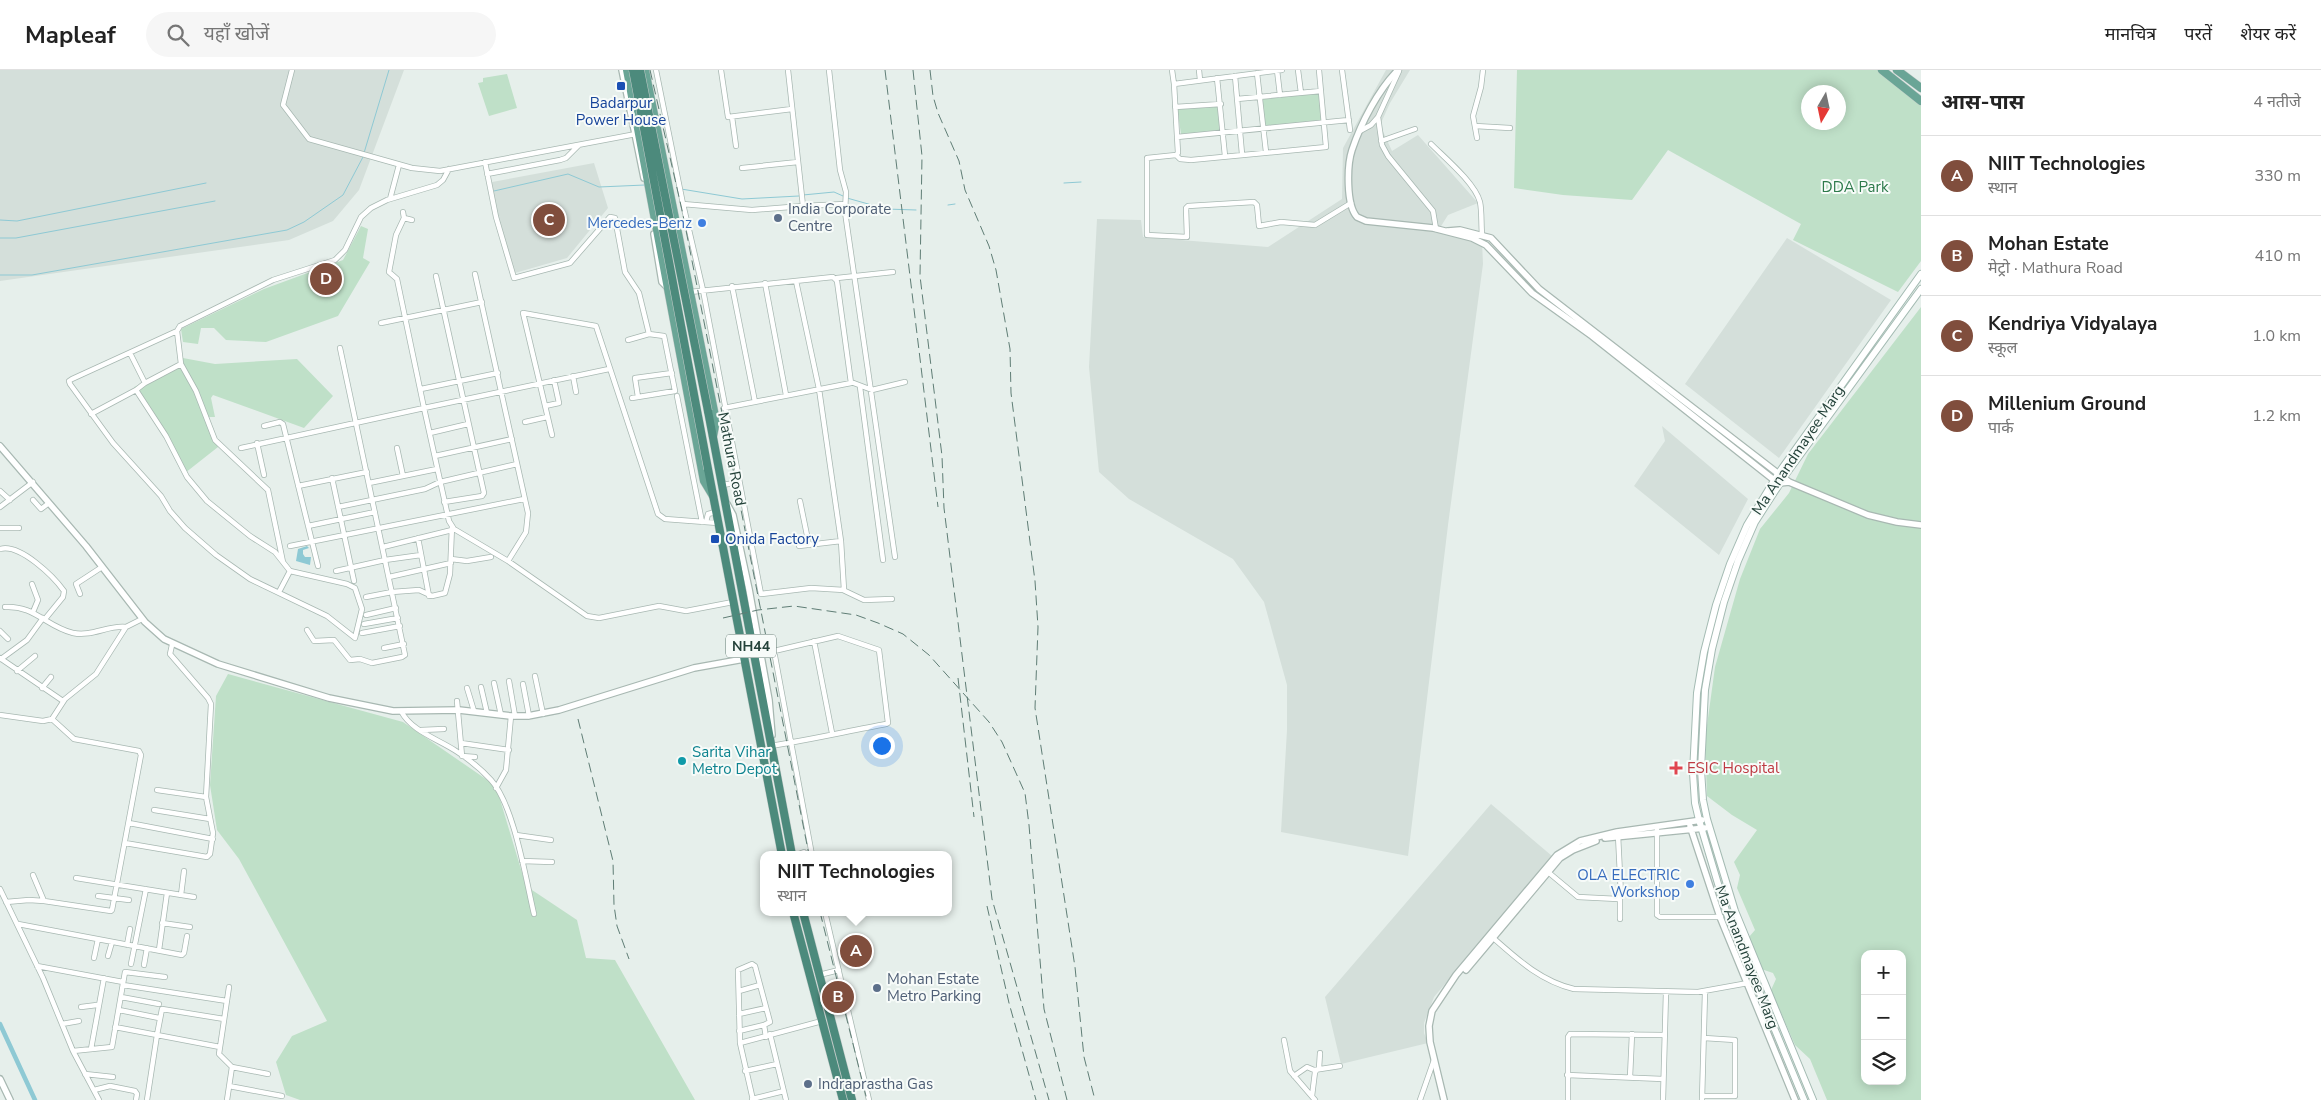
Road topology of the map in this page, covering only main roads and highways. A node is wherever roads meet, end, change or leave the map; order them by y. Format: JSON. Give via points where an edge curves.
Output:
{"nodes":[{"id":1,"x":627,"y":70,"type":"edge"},
{"id":2,"x":633,"y":70,"type":"edge"},
{"id":3,"x":640,"y":70,"type":"edge"},
{"id":4,"x":645,"y":70,"type":"edge"},
{"id":5,"x":1882,"y":70,"type":"edge"},
{"id":6,"x":1897,"y":70,"type":"edge"},
{"id":7,"x":1920,"y":85,"type":"edge"},
{"id":8,"x":650,"y":94,"type":"junction"},
{"id":9,"x":630,"y":95,"type":"junction"},
{"id":10,"x":1921,"y":101,"type":"edge"},
{"id":11,"x":661,"y":152,"type":"junction"},
{"id":12,"x":644,"y":154,"type":"junction"},
{"id":13,"x":1921,"y":274,"type":"edge"},
{"id":14,"x":1921,"y":288,"type":"edge"},
{"id":15,"x":714,"y":436,"type":"junction"},
{"id":16,"x":1781,"y":479,"type":"junction"},
{"id":17,"x":713,"y":497,"type":"junction"},
{"id":18,"x":781,"y":851,"type":"edge"},
{"id":19,"x":791,"y":851,"type":"edge"},
{"id":20,"x":795,"y":916,"type":"edge"},
{"id":21,"x":804,"y":916,"type":"edge"},
{"id":22,"x":843,"y":1100,"type":"edge"},
{"id":23,"x":852,"y":1100,"type":"edge"},
{"id":24,"x":1804,"y":1100,"type":"edge"},
{"id":25,"x":1813,"y":1100,"type":"edge"}],
"edges":[{"from":1,"to":9,"type":"main road","name":"Mathura Road"},
{"from":2,"to":17,"type":"highway","name":"Mathura Road","number":"NH44","bridge":true},
{"from":3,"to":15,"type":"highway","name":"Mathura Road","number":"NH44","bridge":true},
{"from":4,"to":8,"type":"main road","name":"Mathura Road"},
{"from":5,"to":10,"type":"main road"},
{"from":6,"to":7,"type":"main road"},
{"from":8,"to":9,"type":"main road"},
{"from":8,"to":11,"type":"main road","name":"Mathura Road"},
{"from":9,"to":12,"type":"main road","name":"Mathura Road"},
{"from":11,"to":12,"type":"main road"},
{"from":11,"to":15,"type":"main road","name":"Mathura Road","via":[[716,421]]},
{"from":12,"to":17,"type":"main road","name":"Mathura Road","via":[[704,481]]},
{"from":13,"to":16,"type":"main road","name":"Ma Anandmayee Marg"},
{"from":14,"to":16,"type":"main road","name":"Ma Anandmayee Marg"},
{"from":15,"to":19,"type":"highway","name":"Mathura Road","number":"NH44"},
{"from":16,"to":24,"type":"main road","name":"Ma Anandmayee Marg","via":[[1747,525],[1730,564],[1704,652],[1694,732],[1694,794],[1724,915]]},
{"from":16,"to":25,"type":"main road","name":"Ma Anandmayee Marg","via":[[1755,522],[1738,561],[1712,649],[1705,690],[1702,800],[1735,911]]},
{"from":17,"to":18,"type":"highway","name":"Mathura Road","number":"NH44"},
{"from":20,"to":22,"type":"highway"},
{"from":21,"to":23,"type":"highway"}]}
